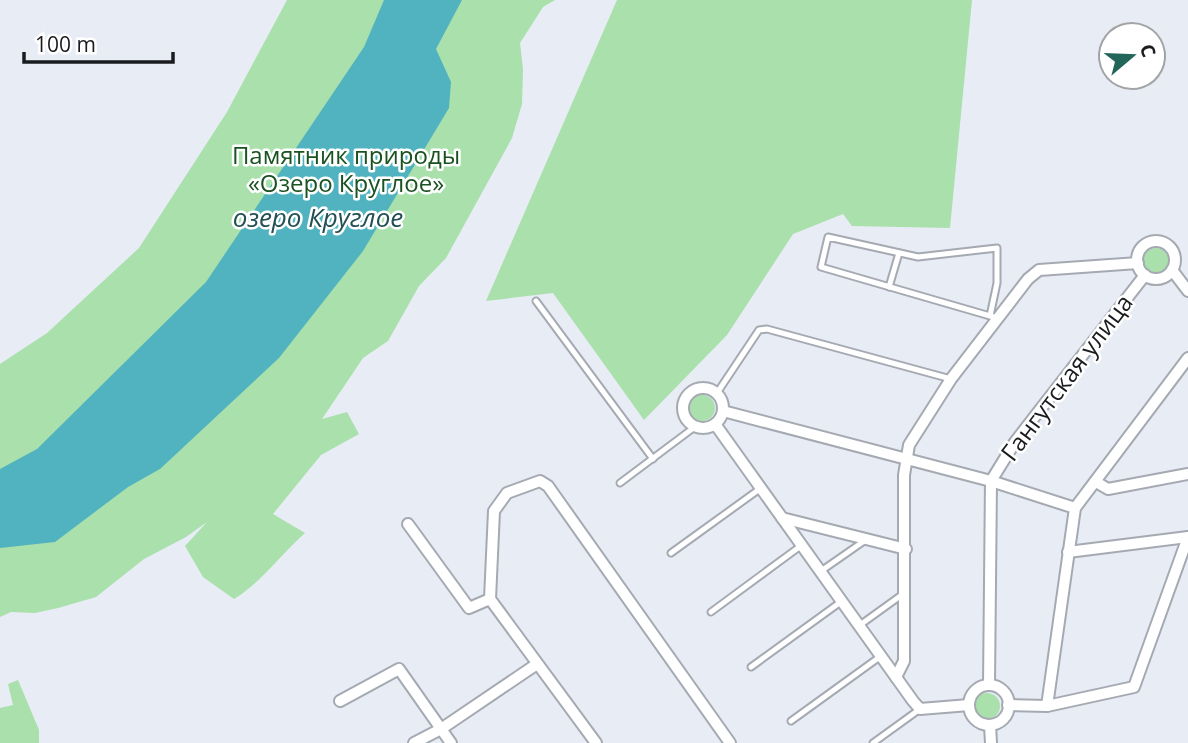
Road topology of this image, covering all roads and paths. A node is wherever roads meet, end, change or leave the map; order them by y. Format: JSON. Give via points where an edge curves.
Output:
{"nodes":[{"id":1,"x":899,"y":253,"type":"junction"},
{"id":2,"x":1138,"y":263,"type":"junction"},
{"id":3,"x":1172,"y":270,"type":"junction"},
{"id":4,"x":1145,"y":275,"type":"junction"},
{"id":5,"x":890,"y":287,"type":"junction"},
{"id":6,"x":1188,"y":291,"type":"edge"},
{"id":7,"x":537,"y":301,"type":"dead end"},
{"id":8,"x":994,"y":317,"type":"junction"},
{"id":9,"x":1188,"y":358,"type":"edge"},
{"id":10,"x":951,"y":379,"type":"junction"},
{"id":11,"x":717,"y":393,"type":"junction"},
{"id":12,"x":723,"y":411,"type":"junction"},
{"id":13,"x":715,"y":424,"type":"junction"},
{"id":14,"x":696,"y":426,"type":"junction"},
{"id":15,"x":653,"y":459,"type":"junction"},
{"id":16,"x":905,"y":459,"type":"junction"},
{"id":17,"x":1188,"y":474,"type":"edge"},
{"id":18,"x":991,"y":481,"type":"junction"},
{"id":19,"x":1096,"y":482,"type":"junction"},
{"id":20,"x":620,"y":483,"type":"dead end"},
{"id":21,"x":761,"y":488,"type":"junction"},
{"id":22,"x":1074,"y":508,"type":"junction"},
{"id":23,"x":782,"y":518,"type":"junction"},
{"id":24,"x":408,"y":524,"type":"dead end"},
{"id":25,"x":1188,"y":537,"type":"edge"},
{"id":26,"x":867,"y":540,"type":"junction"},
{"id":27,"x":802,"y":545,"type":"junction"},
{"id":28,"x":906,"y":549,"type":"junction"},
{"id":29,"x":1068,"y":552,"type":"junction"},
{"id":30,"x":671,"y":553,"type":"dead end"},
{"id":31,"x":821,"y":571,"type":"junction"},
{"id":32,"x":903,"y":594,"type":"junction"},
{"id":33,"x":490,"y":599,"type":"junction"},
{"id":34,"x":842,"y":601,"type":"junction"},
{"id":35,"x":711,"y":612,"type":"dead end"},
{"id":36,"x":860,"y":626,"type":"junction"},
{"id":37,"x":881,"y":656,"type":"junction"},
{"id":38,"x":537,"y":664,"type":"junction"},
{"id":39,"x":751,"y":667,"type":"dead end"},
{"id":40,"x":897,"y":677,"type":"junction"},
{"id":41,"x":989,"y":685,"type":"junction"},
{"id":42,"x":340,"y":701,"type":"dead end"},
{"id":43,"x":969,"y":705,"type":"junction"},
{"id":44,"x":1008,"y":705,"type":"junction"},
{"id":45,"x":1048,"y":706,"type":"junction"},
{"id":46,"x":920,"y":709,"type":"junction"},
{"id":47,"x":792,"y":721,"type":"dead end"},
{"id":48,"x":990,"y":725,"type":"junction"},
{"id":49,"x":441,"y":729,"type":"junction"},
{"id":50,"x":414,"y":743,"type":"edge"},
{"id":51,"x":451,"y":743,"type":"edge"},
{"id":52,"x":596,"y":743,"type":"edge"},
{"id":53,"x":730,"y":743,"type":"edge"},
{"id":54,"x":873,"y":743,"type":"edge"},
{"id":55,"x":991,"y":743,"type":"edge"}],
"edges":[{"from":1,"to":5,"type":"lane"},
{"from":1,"to":5,"type":"lane","via":[[828,237],[821,267]]},
{"from":1,"to":8,"type":"lane","via":[[918,257],[997,248]]},
{"from":2,"to":3,"type":"street","name":"Гангутская улица","via":[[1141,249],[1157,242],[1172,251]]},
{"from":2,"to":4,"type":"street","name":"Гангутская улица"},
{"from":2,"to":8,"type":"street","name":"Гангутская улица","via":[[1039,270]]},
{"from":3,"to":4,"type":"street","name":"Гангутская улица","via":[[1163,278]]},
{"from":3,"to":6,"type":"street","name":"Гангутская улица"},
{"from":4,"to":18,"type":"street","name":"Гангутская улица","via":[[1015,442]]},
{"from":5,"to":8,"type":"lane"},
{"from":7,"to":15,"type":"lane"},
{"from":8,"to":10,"type":"street","name":"Гангутская улица"},
{"from":9,"to":19,"type":"street"},
{"from":10,"to":11,"type":"lane","via":[[767,329],[759,330]]},
{"from":10,"to":16,"type":"street","name":"Гангутская улица","via":[[909,444]]},
{"from":11,"to":12,"type":"street"},
{"from":11,"to":14,"type":"street","via":[[705,388],[687,395],[684,414]]},
{"from":12,"to":13,"type":"street"},
{"from":12,"to":16,"type":"street","name":"Гангутская улица"},
{"from":13,"to":14,"type":"street"},
{"from":13,"to":21,"type":"street"},
{"from":14,"to":15,"type":"lane"},
{"from":15,"to":20,"type":"lane"},
{"from":16,"to":18,"type":"street","name":"Гангутская улица"},
{"from":16,"to":28,"type":"street","name":"Гангутская улица"},
{"from":17,"to":19,"type":"street","via":[[1108,489]]},
{"from":18,"to":22,"type":"street","name":"Гангутская улица"},
{"from":18,"to":41,"type":"street","name":"Гангутская улица"},
{"from":19,"to":22,"type":"street"},
{"from":21,"to":23,"type":"street"},
{"from":21,"to":30,"type":"lane"},
{"from":22,"to":29,"type":"street"},
{"from":23,"to":26,"type":"street"},
{"from":23,"to":27,"type":"street"},
{"from":24,"to":33,"type":"street","via":[[469,608]]},
{"from":25,"to":29,"type":"street"},
{"from":25,"to":45,"type":"street","via":[[1134,687]]},
{"from":26,"to":28,"type":"street"},
{"from":26,"to":31,"type":"lane"},
{"from":27,"to":31,"type":"street"},
{"from":27,"to":35,"type":"lane"},
{"from":28,"to":32,"type":"street","name":"Гангутская улица"},
{"from":29,"to":45,"type":"street"},
{"from":31,"to":34,"type":"street"},
{"from":32,"to":36,"type":"lane"},
{"from":32,"to":40,"type":"street","name":"Гангутская улица","via":[[904,661]]},
{"from":33,"to":38,"type":"street"},
{"from":33,"to":53,"type":"street","via":[[494,511],[508,493],[540,481],[548,485]]},
{"from":34,"to":36,"type":"street"},
{"from":34,"to":39,"type":"lane"},
{"from":36,"to":37,"type":"street"},
{"from":37,"to":40,"type":"street"},
{"from":37,"to":47,"type":"lane"},
{"from":38,"to":49,"type":"street"},
{"from":38,"to":52,"type":"street"},
{"from":40,"to":46,"type":"street"},
{"from":41,"to":43,"type":"street","via":[[977,689]]},
{"from":41,"to":44,"type":"street","via":[[1001,690]]},
{"from":42,"to":49,"type":"street","via":[[399,669]]},
{"from":43,"to":46,"type":"street"},
{"from":43,"to":48,"type":"street","via":[[978,721]]},
{"from":44,"to":45,"type":"street"},
{"from":44,"to":48,"type":"street","via":[[1002,719]]},
{"from":46,"to":54,"type":"lane"},
{"from":48,"to":55,"type":"street"},
{"from":49,"to":50,"type":"street"},
{"from":49,"to":51,"type":"street"}]}
